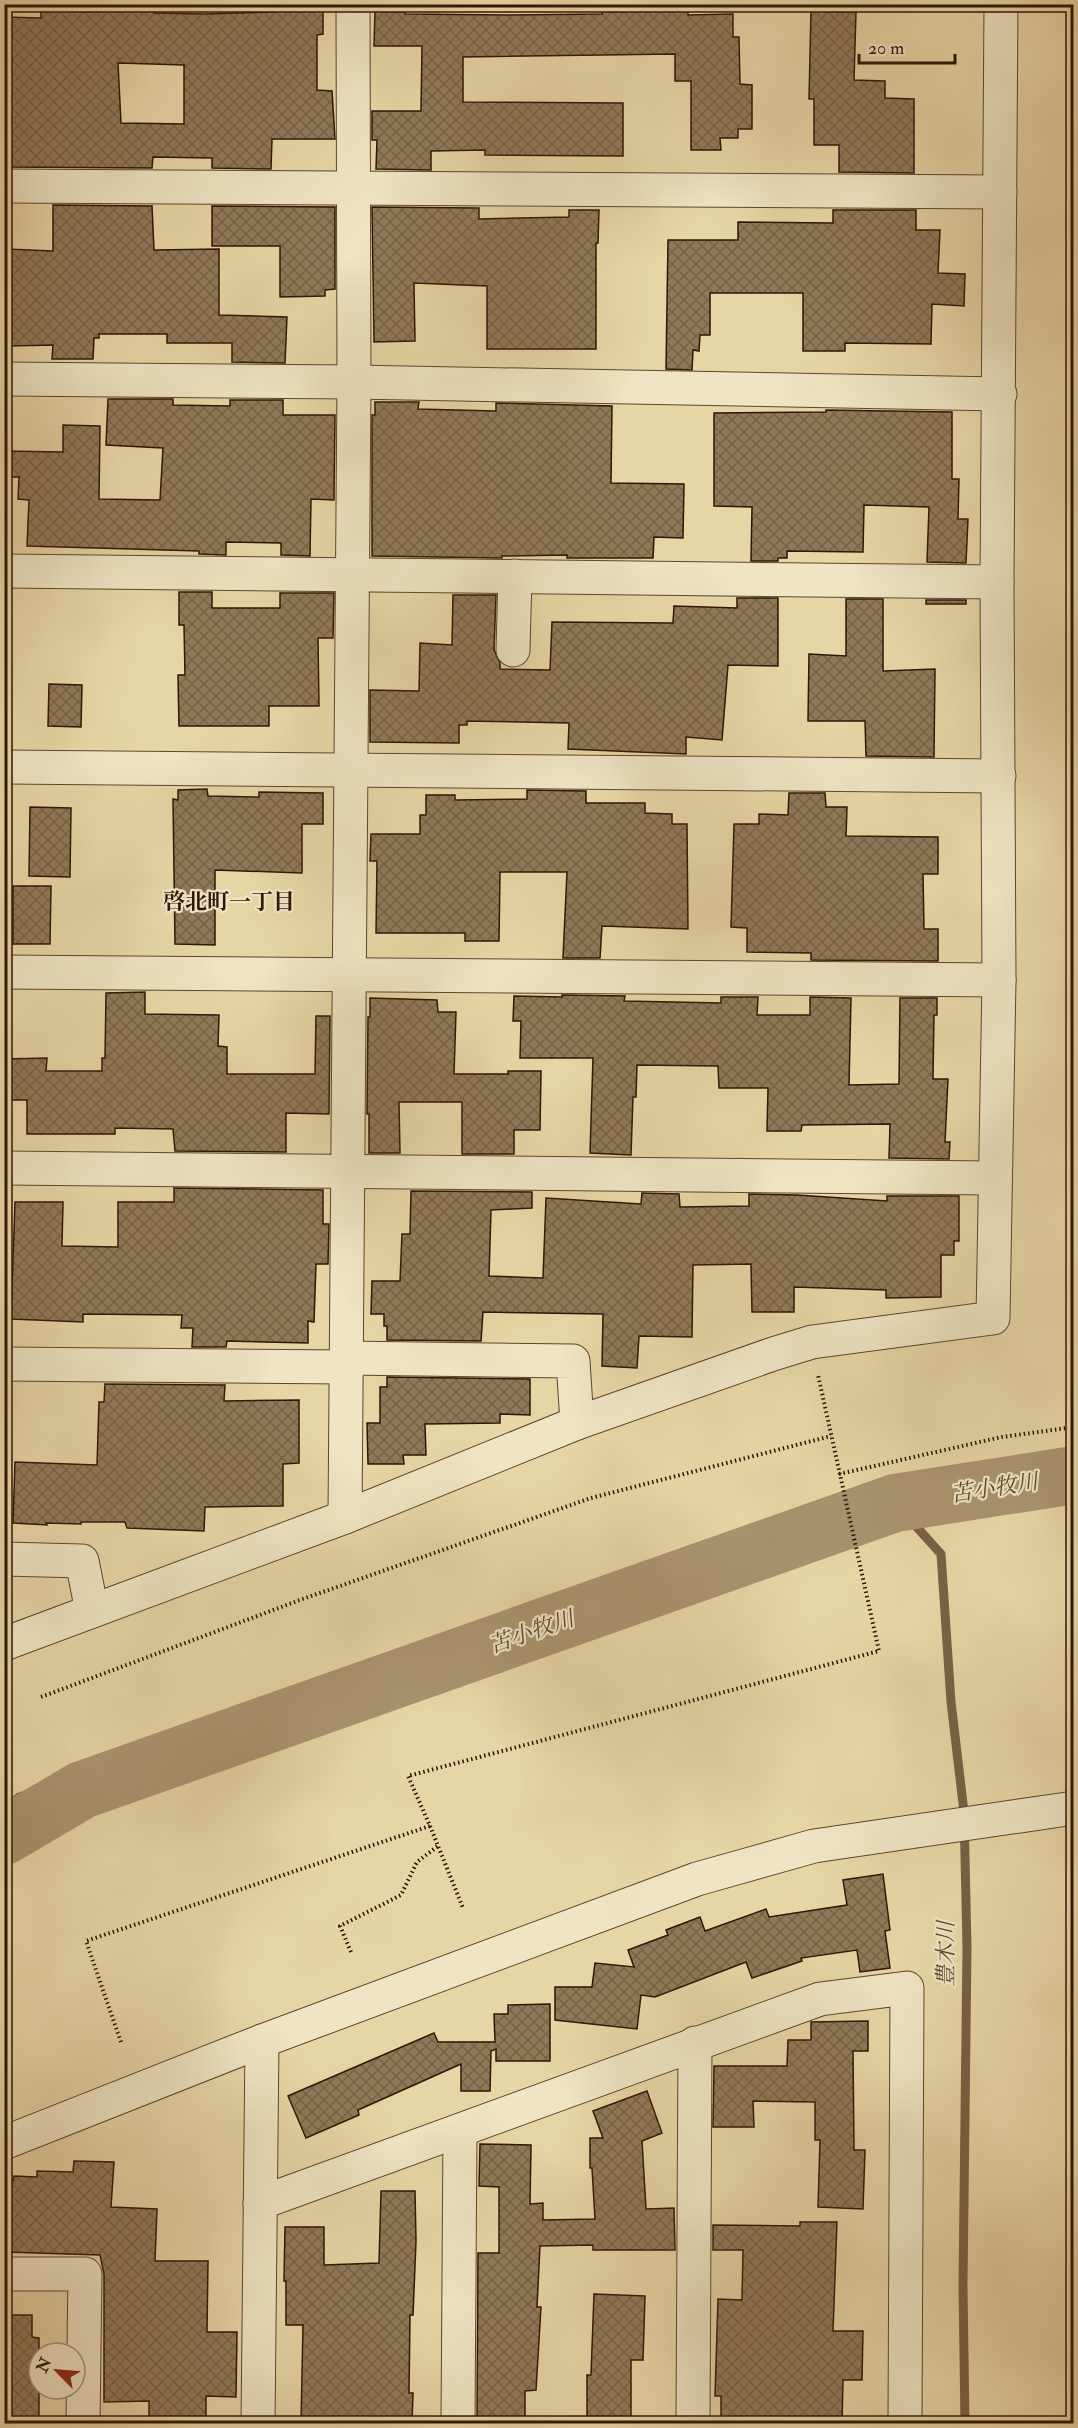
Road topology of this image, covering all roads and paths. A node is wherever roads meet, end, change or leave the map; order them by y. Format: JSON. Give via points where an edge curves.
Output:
{"nodes":[{"id":1,"x":353,"y":4,"type":"edge"},
{"id":2,"x":1001,"y":4,"type":"edge"},
{"id":3,"x":4,"y":186,"type":"edge"},
{"id":4,"x":352,"y":189,"type":"junction"},
{"id":5,"x":1000,"y":192,"type":"junction"},
{"id":6,"x":4,"y":380,"type":"edge"},
{"id":7,"x":354,"y":382,"type":"junction"},
{"id":8,"x":1000,"y":394,"type":"junction"},
{"id":9,"x":4,"y":571,"type":"edge"},
{"id":10,"x":352,"y":574,"type":"junction"},
{"id":11,"x":515,"y":576,"type":"junction"},
{"id":12,"x":997,"y":582,"type":"junction"},
{"id":13,"x":513,"y":650,"type":"dead end"},
{"id":14,"x":4,"y":767,"type":"edge"},
{"id":15,"x":351,"y":770,"type":"junction"},
{"id":16,"x":999,"y":776,"type":"junction"},
{"id":17,"x":4,"y":972,"type":"edge"},
{"id":18,"x":349,"y":973,"type":"junction"},
{"id":19,"x":999,"y":980,"type":"junction"},
{"id":20,"x":4,"y":1168,"type":"edge"},
{"id":21,"x":347,"y":1170,"type":"junction"},
{"id":22,"x":994,"y":1178,"type":"junction"},
{"id":23,"x":346,"y":1363,"type":"junction"},
{"id":24,"x":4,"y":1364,"type":"edge"},
{"id":25,"x":825,"y":1410,"type":"dead end"},
{"id":26,"x":577,"y":1423,"type":"junction"},
{"id":27,"x":1074,"y":1427,"type":"edge"},
{"id":28,"x":831,"y":1436,"type":"junction"},
{"id":29,"x":839,"y":1474,"type":"junction"},
{"id":30,"x":345,"y":1517,"type":"junction"},
{"id":31,"x":4,"y":1559,"type":"edge"},
{"id":32,"x":92,"y":1611,"type":"junction"},
{"id":33,"x":4,"y":1644,"type":"edge"},
{"id":34,"x":41,"y":1697,"type":"dead end"},
{"id":35,"x":1074,"y":1808,"type":"edge"},
{"id":36,"x":430,"y":1826,"type":"junction"},
{"id":37,"x":438,"y":1846,"type":"junction"},
{"id":38,"x":463,"y":1908,"type":"dead end"},
{"id":39,"x":351,"y":1952,"type":"dead end"},
{"id":40,"x":262,"y":2041,"type":"junction"},
{"id":41,"x":121,"y":2042,"type":"dead end"},
{"id":42,"x":695,"y":2043,"type":"junction"},
{"id":43,"x":460,"y":2132,"type":"junction"},
{"id":44,"x":4,"y":2143,"type":"edge"},
{"id":45,"x":260,"y":2203,"type":"junction"},
{"id":46,"x":4,"y":2274,"type":"edge"},
{"id":47,"x":83,"y":2424,"type":"edge"},
{"id":48,"x":258,"y":2424,"type":"edge"},
{"id":49,"x":458,"y":2424,"type":"edge"},
{"id":50,"x":693,"y":2424,"type":"edge"},
{"id":51,"x":905,"y":2424,"type":"edge"}],
"edges":[{"from":1,"to":4,"type":"street"},
{"from":2,"to":5,"type":"street"},
{"from":3,"to":4,"type":"street"},
{"from":4,"to":5,"type":"street"},
{"from":4,"to":7,"type":"street"},
{"from":5,"to":8,"type":"street"},
{"from":6,"to":7,"type":"street"},
{"from":7,"to":8,"type":"street"},
{"from":7,"to":10,"type":"street"},
{"from":8,"to":12,"type":"street"},
{"from":9,"to":10,"type":"street"},
{"from":10,"to":11,"type":"street"},
{"from":10,"to":15,"type":"street"},
{"from":11,"to":12,"type":"street"},
{"from":11,"to":13,"type":"street"},
{"from":12,"to":16,"type":"street"},
{"from":14,"to":15,"type":"street"},
{"from":15,"to":16,"type":"street"},
{"from":15,"to":18,"type":"street"},
{"from":16,"to":19,"type":"street"},
{"from":17,"to":18,"type":"street"},
{"from":18,"to":19,"type":"street"},
{"from":18,"to":21,"type":"street"},
{"from":19,"to":22,"type":"street"},
{"from":20,"to":21,"type":"street"},
{"from":21,"to":22,"type":"street"},
{"from":21,"to":23,"type":"street"},
{"from":22,"to":26,"type":"street","via":[[993,1318],[812,1342]]},
{"from":23,"to":24,"type":"street"},
{"from":23,"to":26,"type":"street","via":[[573,1361]]},
{"from":23,"to":30,"type":"street"},
{"from":25,"to":28,"type":"path"},
{"from":26,"to":30,"type":"street"},
{"from":27,"to":29,"type":"path","via":[[1002,1437]]},
{"from":28,"to":29,"type":"path"},
{"from":28,"to":34,"type":"path","via":[[591,1498],[300,1600]]},
{"from":29,"to":36,"type":"path","via":[[879,1651],[408,1776]]},
{"from":30,"to":32,"type":"street"},
{"from":31,"to":32,"type":"street","via":[[82,1560]]},
{"from":32,"to":33,"type":"street"},
{"from":35,"to":40,"type":"street","via":[[814,1846],[697,1879]]},
{"from":36,"to":37,"type":"path"},
{"from":36,"to":41,"type":"path","via":[[86,1941]]},
{"from":37,"to":38,"type":"path"},
{"from":37,"to":39,"type":"path","via":[[417,1862],[401,1895],[340,1926]]},
{"from":40,"to":44,"type":"street"},
{"from":40,"to":45,"type":"street"},
{"from":42,"to":43,"type":"street"},
{"from":42,"to":50,"type":"street"},
{"from":42,"to":51,"type":"street","via":[[820,1998],[907,1988]]},
{"from":43,"to":45,"type":"street"},
{"from":43,"to":49,"type":"street"},
{"from":45,"to":48,"type":"street"},
{"from":46,"to":47,"type":"street","via":[[84,2274]]}]}
